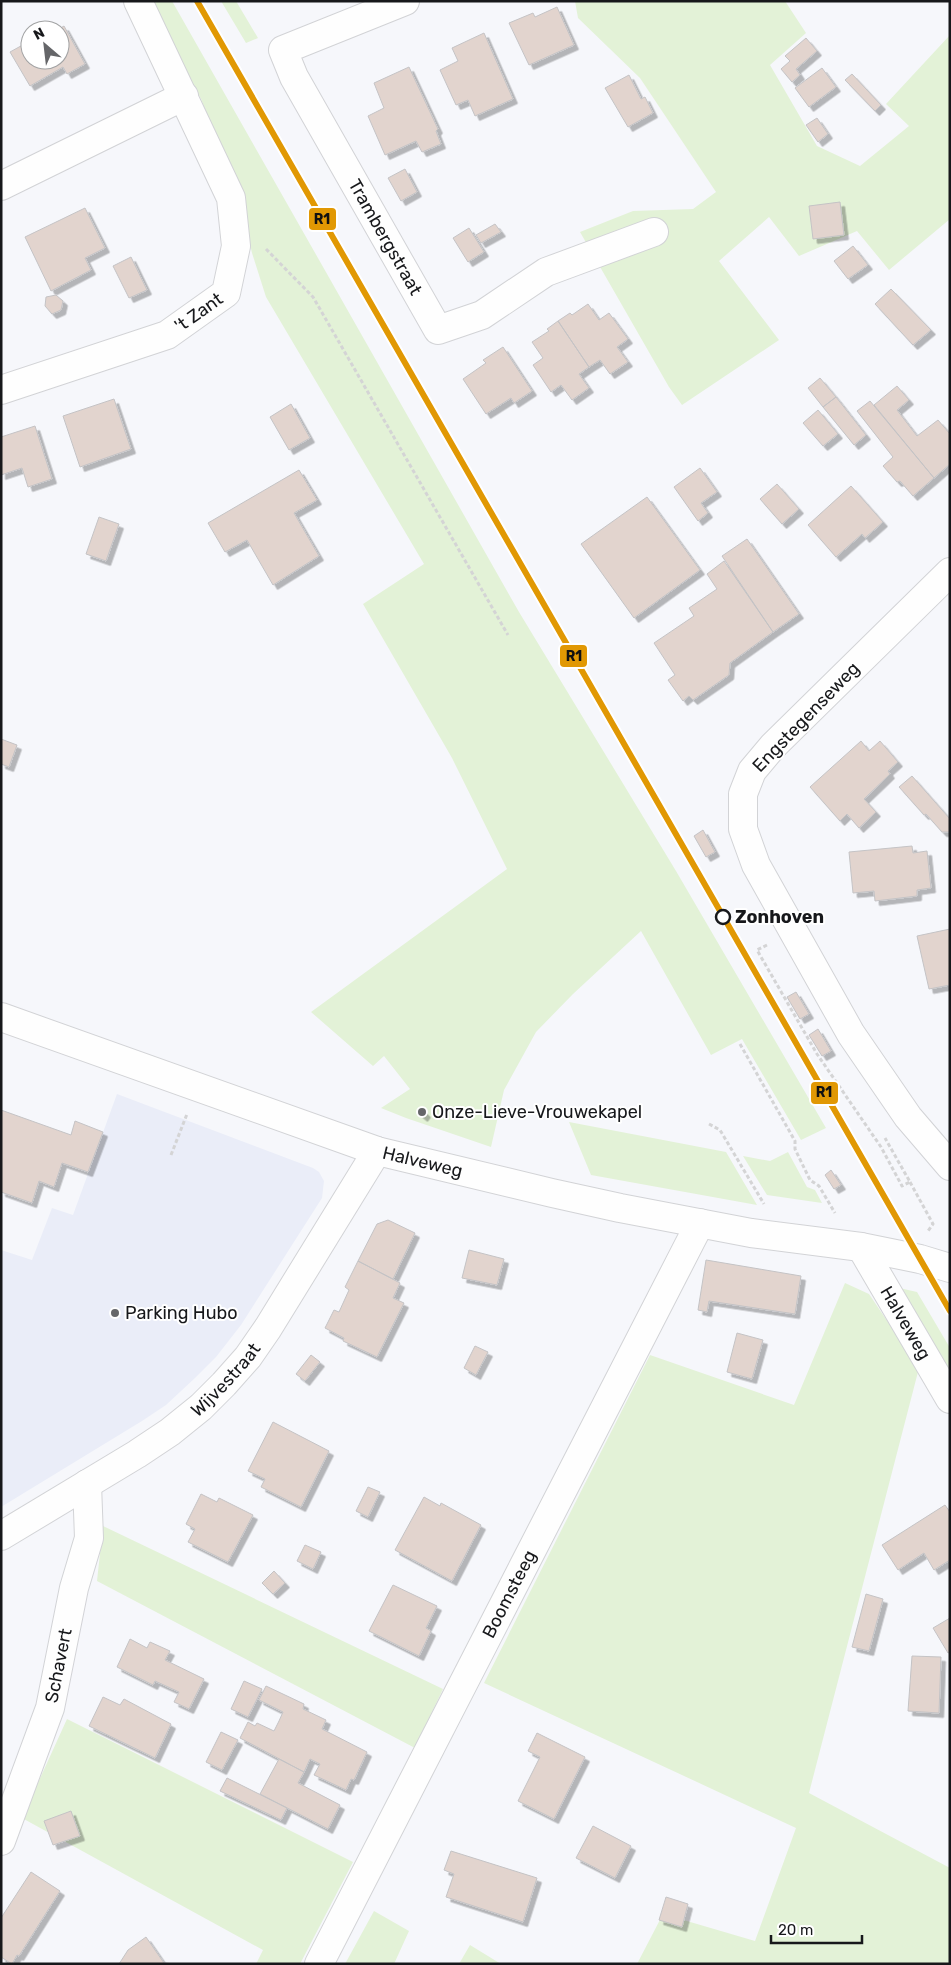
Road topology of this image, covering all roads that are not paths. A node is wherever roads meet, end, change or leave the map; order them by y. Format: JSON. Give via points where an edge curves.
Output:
{"nodes":[{"id":1,"x":138,"y":1,"type":"edge"},
{"id":2,"x":405,"y":1,"type":"edge"},
{"id":3,"x":184,"y":96,"type":"junction"},
{"id":4,"x":1,"y":186,"type":"edge"},
{"id":5,"x":654,"y":232,"type":"dead end"},
{"id":6,"x":1,"y":390,"type":"edge"},
{"id":7,"x":950,"y":572,"type":"edge"},
{"id":8,"x":1,"y":1017,"type":"edge"},
{"id":9,"x":377,"y":1151,"type":"junction"},
{"id":10,"x":950,"y":1166,"type":"edge"},
{"id":11,"x":700,"y":1223,"type":"junction"},
{"id":12,"x":861,"y":1247,"type":"junction"},
{"id":13,"x":950,"y":1268,"type":"edge"},
{"id":14,"x":950,"y":1399,"type":"edge"},
{"id":15,"x":87,"y":1484,"type":"junction"},
{"id":16,"x":1,"y":1536,"type":"edge"},
{"id":17,"x":1,"y":1841,"type":"edge"},
{"id":18,"x":319,"y":1964,"type":"edge"}],
"edges":[{"from":1,"to":3,"type":"street","name":"'t Zant"},
{"from":2,"to":5,"type":"street","name":"Trambergstraat","via":[[283,50],[294,77],[438,330],[482,315],[546,272]]},
{"from":3,"to":4,"type":"street"},
{"from":3,"to":6,"type":"street","name":"'t Zant","via":[[231,198],[236,246],[226,293],[167,335]]},
{"from":7,"to":10,"type":"street","name":"Engstegenseweg","via":[[773,746],[752,771],[743,794],[743,829],[756,865],[851,1034],[908,1117]]},
{"from":8,"to":9,"type":"street","name":"Halveweg"},
{"from":9,"to":11,"type":"street","name":"Halveweg","via":[[552,1193]]},
{"from":9,"to":15,"type":"street","name":"Wijvestraat","via":[[248,1357],[201,1407],[170,1432]]},
{"from":11,"to":12,"type":"street","name":"Halveweg"},
{"from":11,"to":18,"type":"street","name":"Boomsteeg"},
{"from":12,"to":13,"type":"street","name":"Halveweg"},
{"from":12,"to":14,"type":"street","name":"Halveweg"},
{"from":15,"to":16,"type":"street","name":"Wijvestraat"},
{"from":15,"to":17,"type":"street","name":"Schavert","via":[[89,1538],[74,1588],[50,1708]]}]}
